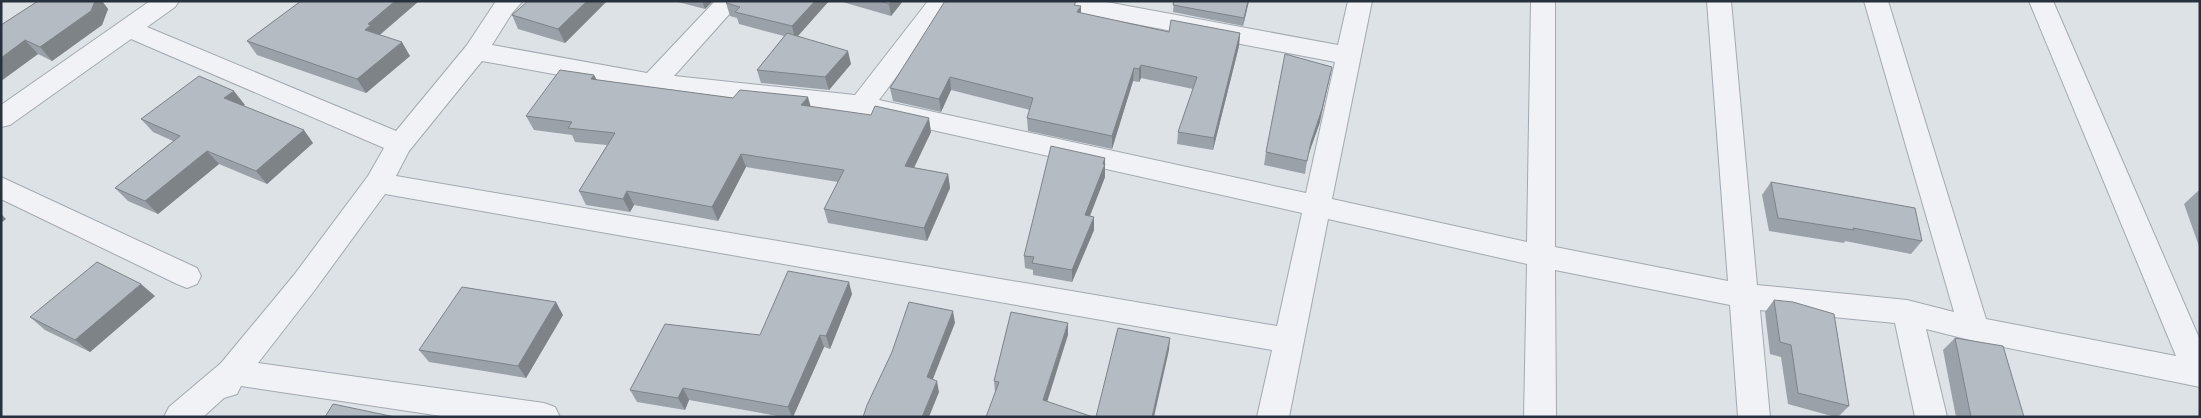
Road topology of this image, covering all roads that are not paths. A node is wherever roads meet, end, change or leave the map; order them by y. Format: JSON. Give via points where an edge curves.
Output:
{"nodes":[{"id":1,"x":167,"y":1,"type":"edge"},
{"id":2,"x":729,"y":1,"type":"edge"},
{"id":3,"x":942,"y":1,"type":"edge"},
{"id":4,"x":1057,"y":1,"type":"edge"},
{"id":5,"x":1360,"y":1,"type":"edge"},
{"id":6,"x":1543,"y":1,"type":"edge"},
{"id":7,"x":1718,"y":1,"type":"edge"},
{"id":8,"x":1876,"y":1,"type":"edge"},
{"id":9,"x":2041,"y":1,"type":"edge"},
{"id":10,"x":501,"y":3,"type":"edge"},
{"id":11,"x":128,"y":28,"type":"junction"},
{"id":12,"x":476,"y":51,"type":"junction"},
{"id":13,"x":1349,"y":56,"type":"junction"},
{"id":14,"x":653,"y":83,"type":"junction"},
{"id":15,"x":861,"y":105,"type":"junction"},
{"id":16,"x":1,"y":118,"type":"edge"},
{"id":17,"x":400,"y":144,"type":"junction"},
{"id":18,"x":378,"y":183,"type":"junction"},
{"id":19,"x":1,"y":186,"type":"edge"},
{"id":20,"x":1318,"y":205,"type":"junction"},
{"id":21,"x":1541,"y":256,"type":"junction"},
{"id":22,"x":187,"y":276,"type":"dead end"},
{"id":23,"x":1743,"y":296,"type":"junction"},
{"id":24,"x":1907,"y":312,"type":"junction"},
{"id":25,"x":1974,"y":329,"type":"junction"},
{"id":26,"x":1288,"y":340,"type":"junction"},
{"id":27,"x":232,"y":372,"type":"junction"},
{"id":28,"x":2199,"y":374,"type":"edge"},
{"id":29,"x":180,"y":417,"type":"edge"},
{"id":30,"x":208,"y":417,"type":"edge"},
{"id":31,"x":544,"y":417,"type":"edge"},
{"id":32,"x":1272,"y":417,"type":"edge"},
{"id":33,"x":1540,"y":417,"type":"edge"},
{"id":34,"x":1754,"y":417,"type":"edge"},
{"id":35,"x":1931,"y":417,"type":"edge"}],
"edges":[{"from":1,"to":11,"type":"street"},
{"from":2,"to":14,"type":"street"},
{"from":3,"to":15,"type":"street"},
{"from":4,"to":13,"type":"street"},
{"from":5,"to":13,"type":"street"},
{"from":6,"to":21,"type":"street"},
{"from":7,"to":23,"type":"street"},
{"from":8,"to":25,"type":"street"},
{"from":9,"to":28,"type":"street"},
{"from":10,"to":12,"type":"street"},
{"from":11,"to":16,"type":"street"},
{"from":11,"to":17,"type":"street"},
{"from":12,"to":14,"type":"street"},
{"from":12,"to":17,"type":"street"},
{"from":13,"to":20,"type":"street"},
{"from":14,"to":15,"type":"street"},
{"from":15,"to":20,"type":"street"},
{"from":17,"to":18,"type":"street"},
{"from":18,"to":26,"type":"street"},
{"from":18,"to":27,"type":"street","via":[[304,283]]},
{"from":19,"to":22,"type":"street"},
{"from":20,"to":21,"type":"street"},
{"from":20,"to":26,"type":"street"},
{"from":21,"to":23,"type":"street"},
{"from":21,"to":33,"type":"street"},
{"from":23,"to":24,"type":"street"},
{"from":23,"to":34,"type":"street"},
{"from":24,"to":25,"type":"street"},
{"from":24,"to":35,"type":"street"},
{"from":25,"to":28,"type":"street"},
{"from":26,"to":32,"type":"street"},
{"from":27,"to":29,"type":"street"},
{"from":27,"to":30,"type":"street"},
{"from":27,"to":31,"type":"street"}]}
